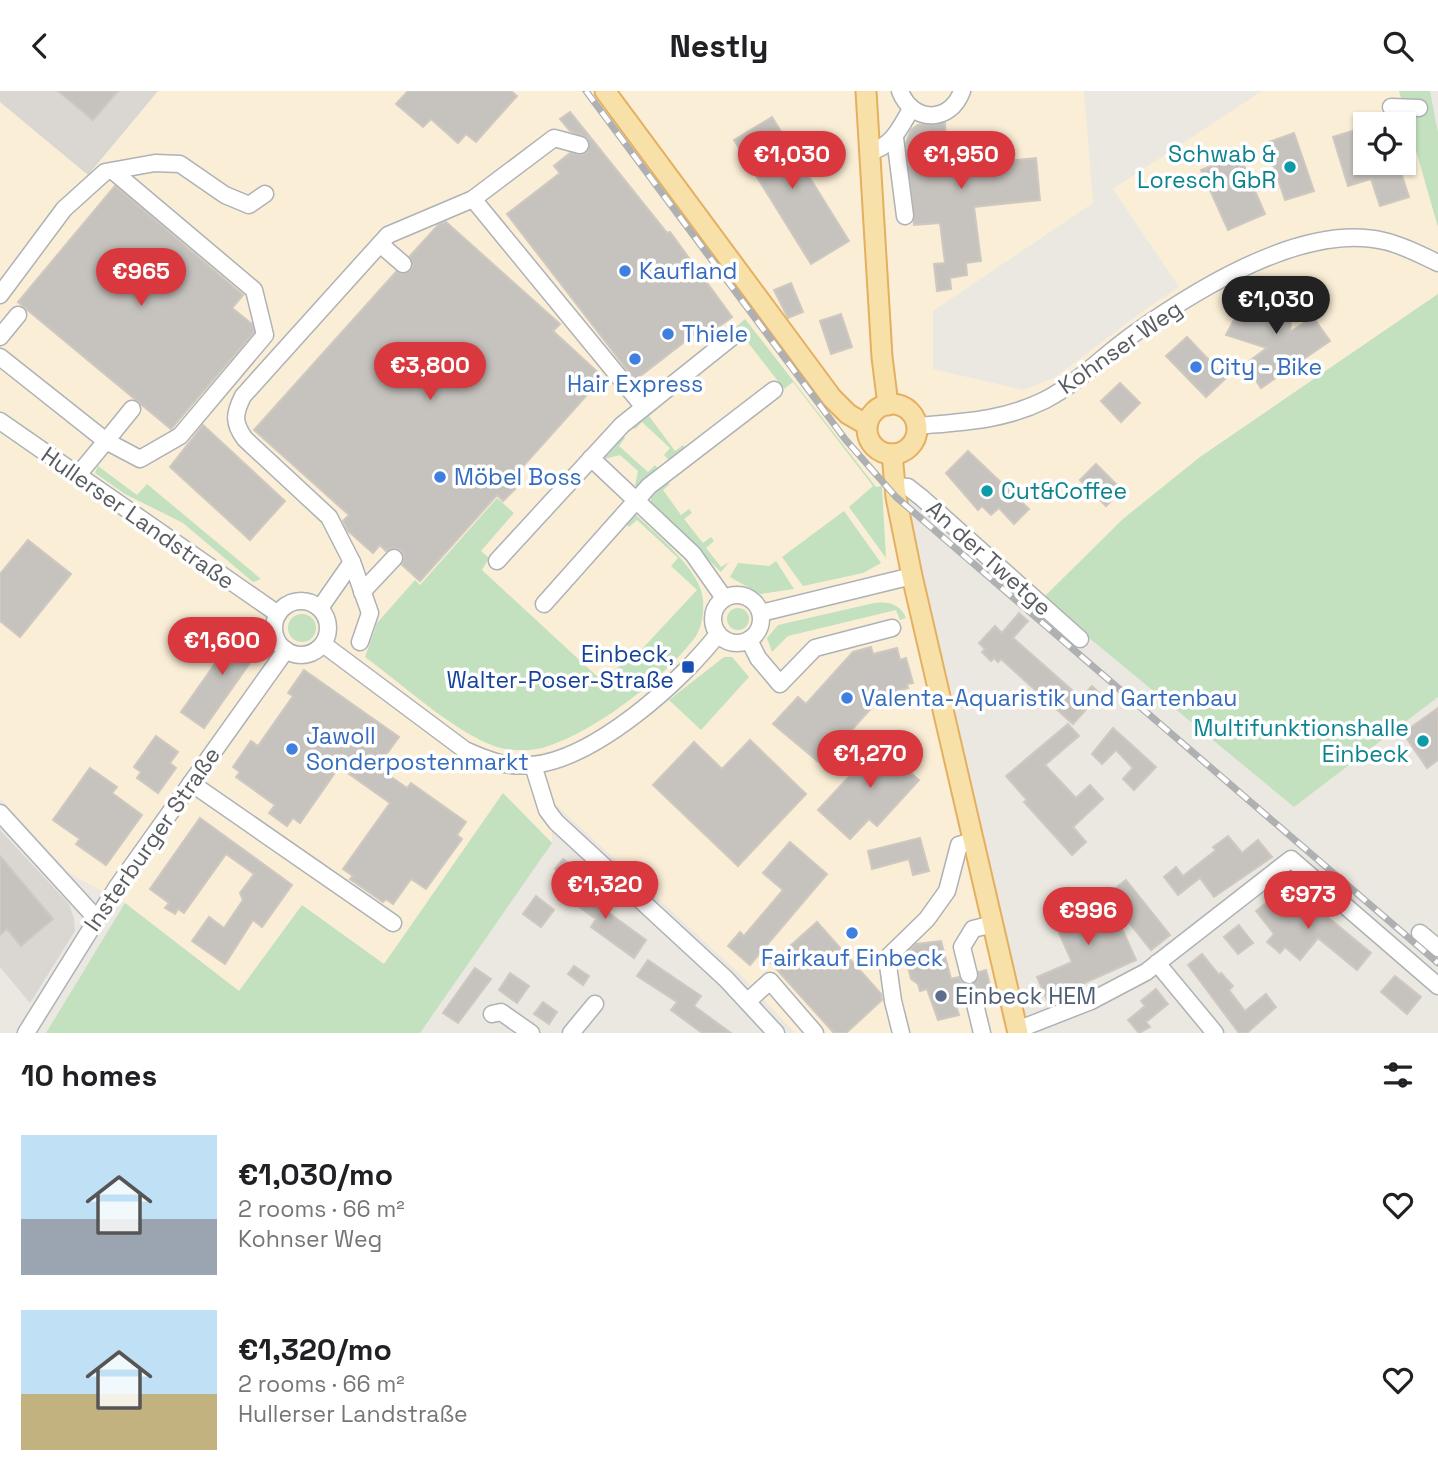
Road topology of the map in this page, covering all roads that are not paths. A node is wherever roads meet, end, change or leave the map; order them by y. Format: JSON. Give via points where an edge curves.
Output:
{"nodes":[{"id":1,"x":605,"y":91,"type":"edge"},
{"id":2,"x":866,"y":91,"type":"edge"},
{"id":3,"x":900,"y":91,"type":"edge"},
{"id":4,"x":962,"y":91,"type":"edge"},
{"id":5,"x":1391,"y":107,"type":"dead end"},
{"id":6,"x":1419,"y":108,"type":"dead end"},
{"id":7,"x":911,"y":109,"type":"junction"},
{"id":8,"x":895,"y":138,"type":"junction"},
{"id":9,"x":580,"y":145,"type":"dead end"},
{"id":10,"x":869,"y":152,"type":"junction"},
{"id":11,"x":113,"y":171,"type":"junction"},
{"id":12,"x":265,"y":194,"type":"dead end"},
{"id":13,"x":473,"y":199,"type":"junction"},
{"id":14,"x":905,"y":216,"type":"dead end"},
{"id":15,"x":380,"y":244,"type":"junction"},
{"id":16,"x":403,"y":264,"type":"dead end"},
{"id":17,"x":1438,"y":264,"type":"edge"},
{"id":18,"x":0,"y":295,"type":"edge"},
{"id":19,"x":18,"y":314,"type":"dead end"},
{"id":20,"x":0,"y":337,"type":"edge"},
{"id":21,"x":732,"y":337,"type":"dead end"},
{"id":22,"x":0,"y":358,"type":"edge"},
{"id":23,"x":774,"y":390,"type":"dead end"},
{"id":24,"x":888,"y":405,"type":"junction"},
{"id":25,"x":643,"y":406,"type":"junction"},
{"id":26,"x":132,"y":409,"type":"dead end"},
{"id":27,"x":0,"y":421,"type":"edge"},
{"id":28,"x":867,"y":425,"type":"junction"},
{"id":29,"x":916,"y":426,"type":"junction"},
{"id":30,"x":106,"y":441,"type":"junction"},
{"id":31,"x":892,"y":454,"type":"junction"},
{"id":32,"x":591,"y":458,"type":"junction"},
{"id":33,"x":78,"y":476,"type":"junction"},
{"id":34,"x":895,"y":486,"type":"junction"},
{"id":35,"x":636,"y":500,"type":"junction"},
{"id":36,"x":351,"y":550,"type":"junction"},
{"id":37,"x":394,"y":558,"type":"dead end"},
{"id":38,"x":497,"y":561,"type":"dead end"},
{"id":39,"x":912,"y":576,"type":"junction"},
{"id":40,"x":362,"y":592,"type":"junction"},
{"id":41,"x":724,"y":598,"type":"junction"},
{"id":42,"x":544,"y":604,"type":"dead end"},
{"id":43,"x":320,"y":607,"type":"junction"},
{"id":44,"x":761,"y":613,"type":"junction"},
{"id":45,"x":278,"y":614,"type":"junction"},
{"id":46,"x":892,"y":628,"type":"dead end"},
{"id":47,"x":718,"y":634,"type":"junction"},
{"id":48,"x":1080,"y":639,"type":"dead end"},
{"id":49,"x":749,"y":640,"type":"junction"},
{"id":50,"x":359,"y":642,"type":"dead end"},
{"id":51,"x":323,"y":644,"type":"junction"},
{"id":52,"x":286,"y":650,"type":"junction"},
{"id":53,"x":533,"y":765,"type":"junction"},
{"id":54,"x":191,"y":783,"type":"junction"},
{"id":55,"x":0,"y":813,"type":"edge"},
{"id":56,"x":973,"y":841,"type":"junction"},
{"id":57,"x":96,"y":918,"type":"junction"},
{"id":58,"x":393,"y":923,"type":"dead end"},
{"id":59,"x":993,"y":924,"type":"junction"},
{"id":60,"x":1420,"y":933,"type":"dead end"},
{"id":61,"x":1438,"y":948,"type":"edge"},
{"id":62,"x":1157,"y":963,"type":"junction"},
{"id":63,"x":968,"y":975,"type":"tunnel mouth"},
{"id":64,"x":1438,"y":986,"type":"edge"},
{"id":65,"x":974,"y":1000,"type":"tunnel mouth"},
{"id":66,"x":748,"y":1001,"type":"junction"},
{"id":67,"x":595,"y":1004,"type":"dead end"},
{"id":68,"x":492,"y":1014,"type":"dead end"},
{"id":69,"x":1018,"y":1032,"type":"edge"},
{"id":70,"x":26,"y":1033,"type":"edge"},
{"id":71,"x":531,"y":1033,"type":"edge"},
{"id":72,"x":571,"y":1033,"type":"edge"},
{"id":73,"x":776,"y":1033,"type":"edge"},
{"id":74,"x":815,"y":1033,"type":"edge"},
{"id":75,"x":901,"y":1033,"type":"edge"},
{"id":76,"x":982,"y":1033,"type":"edge"},
{"id":77,"x":1215,"y":1033,"type":"edge"}],
"edges":[{"from":1,"to":28,"type":"main road","via":[[832,398]]},
{"from":2,"to":10,"type":"main road"},
{"from":3,"to":7,"type":"street"},
{"from":4,"to":7,"type":"street","via":[[958,102],[941,115]]},
{"from":5,"to":6,"type":"street"},
{"from":7,"to":8,"type":"street"},
{"from":8,"to":10,"type":"street"},
{"from":8,"to":14,"type":"street"},
{"from":9,"to":13,"type":"street","via":[[554,138]]},
{"from":10,"to":24,"type":"main road"},
{"from":11,"to":12,"type":"street","via":[[155,163],[180,165],[249,205]]},
{"from":11,"to":18,"type":"street","via":[[105,172],[64,209]]},
{"from":11,"to":30,"type":"street","via":[[254,290],[265,335],[180,436],[140,459]]},
{"from":13,"to":15,"type":"street","via":[[388,235]]},
{"from":13,"to":25,"type":"street"},
{"from":15,"to":16,"type":"street"},
{"from":15,"to":36,"type":"street","via":[[243,396],[234,413],[245,439],[329,517]]},
{"from":17,"to":29,"type":"street","name":"Kohnser Weg","via":[[1383,240],[1350,237],[1304,245],[1210,286],[1135,333],[1048,399],[1008,416]]},
{"from":19,"to":20,"type":"street"},
{"from":21,"to":25,"type":"street"},
{"from":22,"to":30,"type":"street"},
{"from":23,"to":35,"type":"street"},
{"from":24,"to":28,"type":"main road","via":[[874,411]]},
{"from":24,"to":29,"type":"main road","via":[[905,409]]},
{"from":25,"to":32,"type":"street"},
{"from":26,"to":30,"type":"street"},
{"from":27,"to":33,"type":"street","name":"Hullerser Landstraße"},
{"from":28,"to":31,"type":"main road","via":[[873,445]]},
{"from":29,"to":31,"type":"main road","via":[[908,448]]},
{"from":30,"to":33,"type":"street"},
{"from":31,"to":34,"type":"main road"},
{"from":32,"to":35,"type":"street"},
{"from":32,"to":38,"type":"street"},
{"from":33,"to":45,"type":"street","name":"Hullerser Landstraße"},
{"from":34,"to":39,"type":"main road"},
{"from":34,"to":48,"type":"street","name":"An der Twetge","via":[[908,487],[922,498]]},
{"from":35,"to":41,"type":"street","via":[[693,554]]},
{"from":35,"to":42,"type":"street"},
{"from":36,"to":40,"type":"street"},
{"from":36,"to":43,"type":"street"},
{"from":37,"to":40,"type":"street"},
{"from":39,"to":44,"type":"street"},
{"from":39,"to":56,"type":"main road"},
{"from":40,"to":50,"type":"street","via":[[370,614]]},
{"from":41,"to":44,"type":"street","via":[[747,596]]},
{"from":41,"to":47,"type":"street","via":[[714,611]]},
{"from":43,"to":45,"type":"street","via":[[298,601]]},
{"from":43,"to":51,"type":"street","via":[[329,628]]},
{"from":44,"to":49,"type":"street","via":[[761,626]]},
{"from":45,"to":52,"type":"street","via":[[275,635]]},
{"from":46,"to":49,"type":"street","via":[[815,648],[780,684]]},
{"from":47,"to":49,"type":"street","via":[[729,642]]},
{"from":47,"to":53,"type":"street","via":[[688,667],[612,730],[568,756]]},
{"from":51,"to":52,"type":"street","via":[[309,654]]},
{"from":51,"to":53,"type":"street","via":[[465,750],[490,761]]},
{"from":52,"to":54,"type":"street","name":"Insterburger Straße"},
{"from":53,"to":66,"type":"street","via":[[547,810],[556,822]]},
{"from":54,"to":57,"type":"street","name":"Insterburger Straße"},
{"from":54,"to":58,"type":"street"},
{"from":55,"to":57,"type":"street"},
{"from":56,"to":59,"type":"main road"},
{"from":56,"to":75,"type":"street","via":[[959,845],[947,891],[927,919],[887,958]]},
{"from":57,"to":70,"type":"street","name":"Insterburger Straße"},
{"from":59,"to":63,"type":"street","via":[[973,929],[962,947]]},
{"from":59,"to":69,"type":"main road"},
{"from":60,"to":61,"type":"street"},
{"from":62,"to":64,"type":"street","via":[[1290,859]]},
{"from":62,"to":69,"type":"street","via":[[1091,1001]]},
{"from":62,"to":77,"type":"street"},
{"from":65,"to":76,"type":"street"},
{"from":66,"to":73,"type":"street"},
{"from":66,"to":74,"type":"street","via":[[770,981]]},
{"from":67,"to":72,"type":"street"},
{"from":68,"to":71,"type":"street","via":[[502,1012]]}]}
